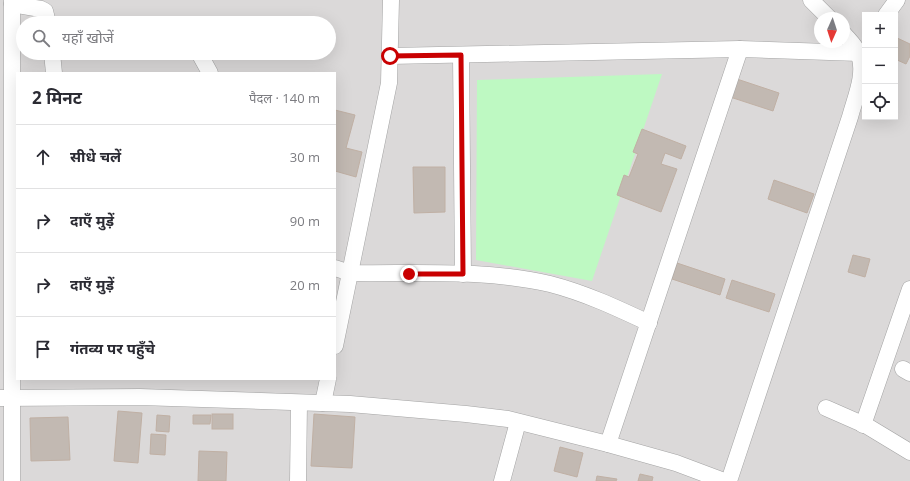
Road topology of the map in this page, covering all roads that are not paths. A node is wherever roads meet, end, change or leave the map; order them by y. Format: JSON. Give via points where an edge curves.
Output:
{"nodes":[{"id":1,"x":391,"y":0,"type":"edge"},
{"id":2,"x":811,"y":0,"type":"edge"},
{"id":3,"x":897,"y":0,"type":"edge"},
{"id":4,"x":12,"y":2,"type":"edge"},
{"id":5,"x":822,"y":12,"type":"edge"},
{"id":6,"x":888,"y":12,"type":"edge"},
{"id":7,"x":45,"y":16,"type":"edge"},
{"id":8,"x":850,"y":39,"type":"edge"},
{"id":9,"x":740,"y":49,"type":"junction"},
{"id":10,"x":862,"y":49,"type":"edge"},
{"id":11,"x":461,"y":55,"type":"junction"},
{"id":12,"x":390,"y":56,"type":"junction"},
{"id":13,"x":53,"y":60,"type":"edge"},
{"id":14,"x":203,"y":60,"type":"edge"},
{"id":15,"x":54,"y":72,"type":"edge"},
{"id":16,"x":209,"y":72,"type":"edge"},
{"id":17,"x":6,"y":128,"type":"edge"},
{"id":18,"x":9,"y":260,"type":"edge"},
{"id":19,"x":336,"y":268,"type":"edge"},
{"id":20,"x":350,"y":273,"type":"junction"},
{"id":21,"x":463,"y":274,"type":"junction"},
{"id":22,"x":910,"y":289,"type":"edge"},
{"id":23,"x":649,"y":323,"type":"junction"},
{"id":24,"x":336,"y":341,"type":"edge"},
{"id":25,"x":328,"y":380,"type":"edge"},
{"id":26,"x":6,"y":398,"type":"edge"},
{"id":27,"x":300,"y":403,"type":"junction"},
{"id":28,"x":323,"y":403,"type":"junction"},
{"id":29,"x":826,"y":408,"type":"dead end"},
{"id":30,"x":518,"y":422,"type":"junction"},
{"id":31,"x":863,"y":425,"type":"junction"},
{"id":32,"x":608,"y":444,"type":"junction"},
{"id":33,"x":910,"y":452,"type":"edge"},
{"id":34,"x":12,"y":481,"type":"edge"},
{"id":35,"x":298,"y":481,"type":"edge"},
{"id":36,"x":502,"y":481,"type":"edge"},
{"id":37,"x":724,"y":481,"type":"edge"},
{"id":38,"x":729,"y":481,"type":"edge"}],
"edges":[{"from":1,"to":12,"type":"street"},
{"from":2,"to":5,"type":"street"},
{"from":3,"to":6,"type":"street"},
{"from":4,"to":7,"type":"street","via":[[38,8]]},
{"from":4,"to":17,"type":"street"},
{"from":8,"to":10,"type":"street"},
{"from":9,"to":10,"type":"street"},
{"from":9,"to":11,"type":"street"},
{"from":9,"to":23,"type":"street"},
{"from":10,"to":38,"type":"street","via":[[861,72],[850,117]]},
{"from":11,"to":12,"type":"street"},
{"from":11,"to":21,"type":"street"},
{"from":12,"to":20,"type":"street","via":[[386,101]]},
{"from":13,"to":15,"type":"street"},
{"from":14,"to":16,"type":"street"},
{"from":17,"to":18,"type":"street"},
{"from":18,"to":26,"type":"street"},
{"from":19,"to":20,"type":"street"},
{"from":20,"to":21,"type":"street"},
{"from":20,"to":24,"type":"street"},
{"from":21,"to":23,"type":"street","via":[[549,284],[588,296]]},
{"from":22,"to":31,"type":"street"},
{"from":23,"to":32,"type":"street"},
{"from":25,"to":28,"type":"street"},
{"from":26,"to":27,"type":"street","via":[[140,397]]},
{"from":26,"to":34,"type":"street"},
{"from":27,"to":28,"type":"street"},
{"from":27,"to":35,"type":"street"},
{"from":28,"to":30,"type":"street","via":[[466,414]]},
{"from":29,"to":31,"type":"street"},
{"from":30,"to":32,"type":"street"},
{"from":30,"to":36,"type":"street"},
{"from":31,"to":33,"type":"street"},
{"from":32,"to":37,"type":"street","via":[[676,463]]}]}
